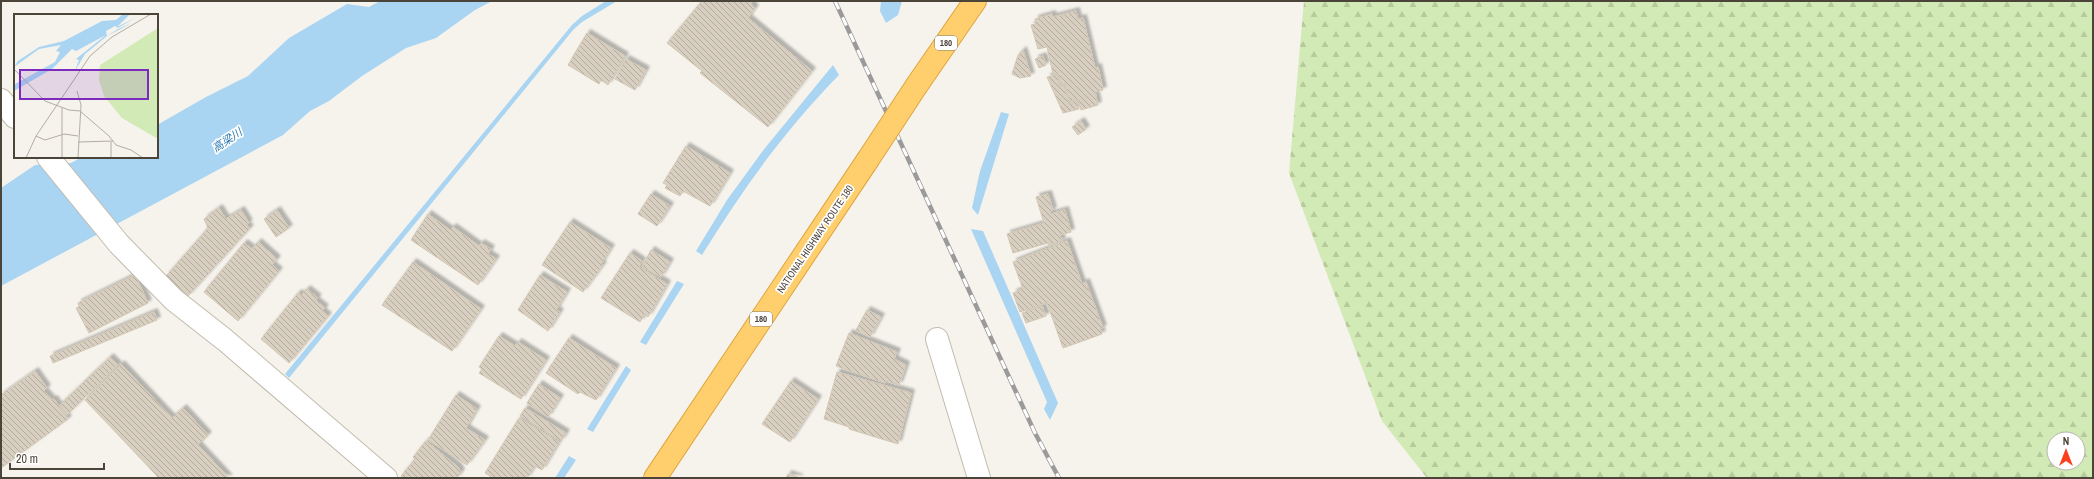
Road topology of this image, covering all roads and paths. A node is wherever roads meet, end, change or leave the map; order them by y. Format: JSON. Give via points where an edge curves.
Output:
{"nodes":[{"id":1,"x":975,"y":1,"type":"edge"},
{"id":2,"x":1,"y":100,"type":"edge"},
{"id":3,"x":14,"y":116,"type":"edge"},
{"id":4,"x":49,"y":158,"type":"edge"},
{"id":5,"x":937,"y":340,"type":"dead end"},
{"id":6,"x":386,"y":478,"type":"edge"},
{"id":7,"x":655,"y":478,"type":"edge"},
{"id":8,"x":979,"y":478,"type":"edge"}],
"edges":[{"from":1,"to":7,"type":"highway","name":"NATIONAL HIGHWAY ROUTE 180","number":"180","bridge":true,"via":[[916,85]]},
{"from":2,"to":3,"type":"street"},
{"from":4,"to":6,"type":"street","via":[[119,244],[174,300],[225,340]]},
{"from":5,"to":8,"type":"street"}]}
